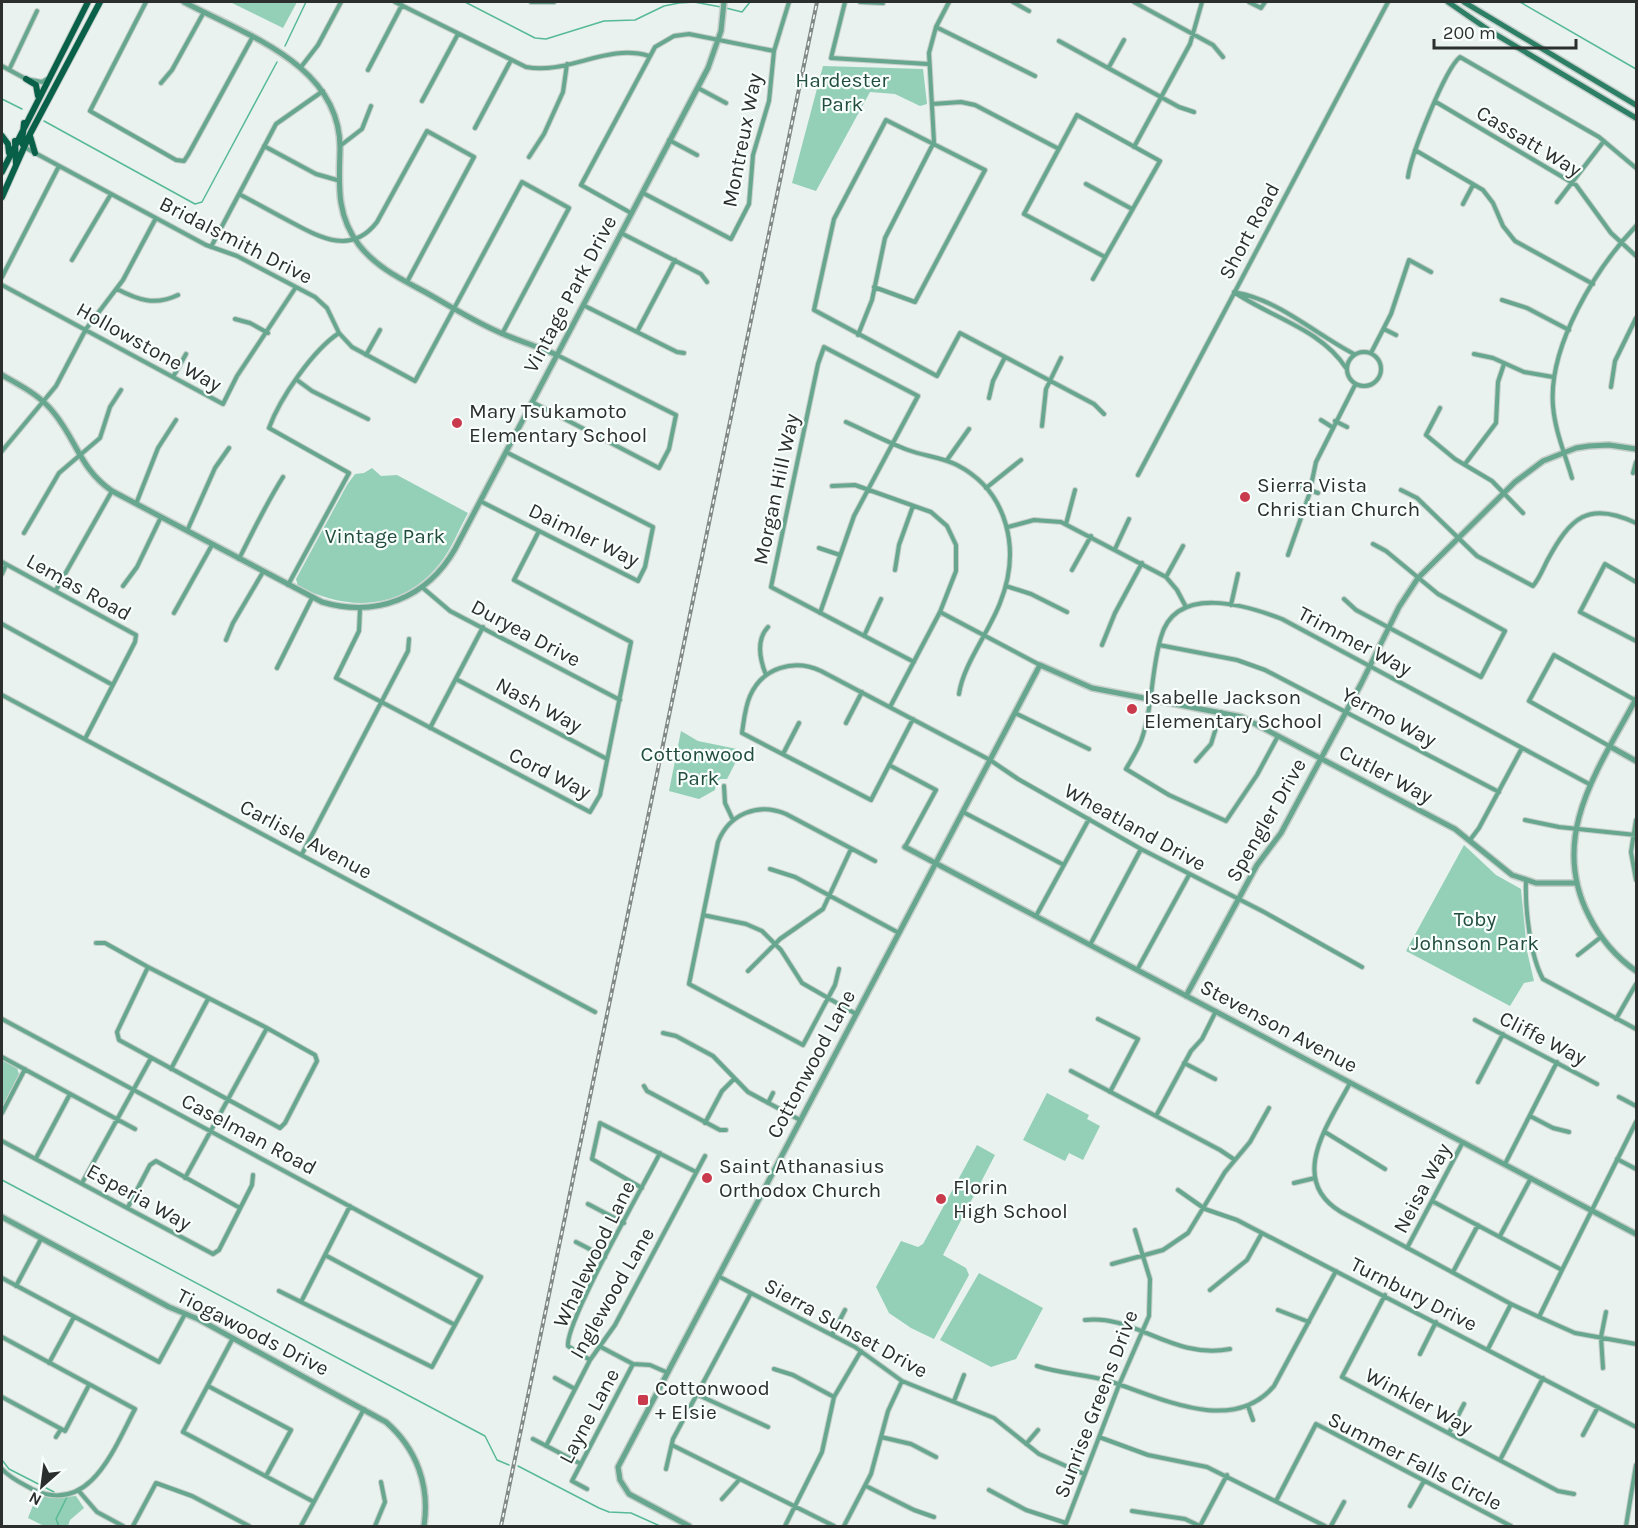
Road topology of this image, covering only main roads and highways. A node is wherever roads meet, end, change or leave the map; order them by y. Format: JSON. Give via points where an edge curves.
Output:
{"nodes":[{"id":1,"x":88,"y":2,"type":"edge"},
{"id":2,"x":100,"y":2,"type":"edge"},
{"id":3,"x":1448,"y":2,"type":"edge"},
{"id":4,"x":1464,"y":2,"type":"edge"},
{"id":5,"x":26,"y":78,"type":"road end"},
{"id":6,"x":38,"y":96,"type":"junction"},
{"id":7,"x":1636,"y":105,"type":"edge"},
{"id":8,"x":1636,"y":117,"type":"edge"},
{"id":9,"x":24,"y":123,"type":"junction"},
{"id":10,"x":30,"y":134,"type":"junction"},
{"id":11,"x":2,"y":135,"type":"edge"},
{"id":12,"x":15,"y":141,"type":"junction"},
{"id":13,"x":24,"y":147,"type":"junction"},
{"id":14,"x":35,"y":153,"type":"road end"},
{"id":15,"x":9,"y":154,"type":"junction"},
{"id":16,"x":16,"y":164,"type":"junction"},
{"id":17,"x":2,"y":172,"type":"edge"},
{"id":18,"x":2,"y":197,"type":"edge"}],
"edges":[{"from":1,"to":6,"type":"main road"},
{"from":2,"to":10,"type":"main road"},
{"from":3,"to":8,"type":"main road"},
{"from":4,"to":7,"type":"main road"},
{"from":5,"to":6,"type":"main road","via":[[36,85]]},
{"from":6,"to":9,"type":"main road"},
{"from":9,"to":12,"type":"main road"},
{"from":9,"to":13,"type":"main road"},
{"from":10,"to":13,"type":"main road"},
{"from":10,"to":14,"type":"main road"},
{"from":11,"to":15,"type":"main road","via":[[9,144]]},
{"from":12,"to":15,"type":"main road"},
{"from":12,"to":16,"type":"main road"},
{"from":13,"to":16,"type":"main road"},
{"from":15,"to":17,"type":"main road"},
{"from":16,"to":18,"type":"main road"}]}
